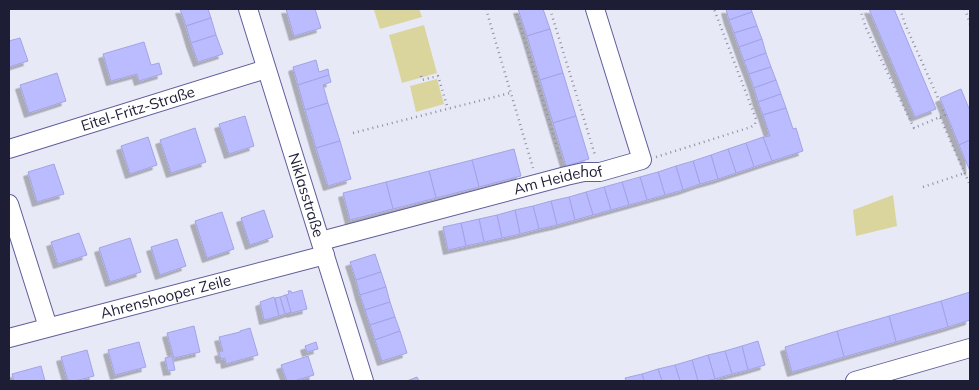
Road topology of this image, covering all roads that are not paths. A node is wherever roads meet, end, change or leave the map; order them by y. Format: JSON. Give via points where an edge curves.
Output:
{"nodes":[{"id":1,"x":248,"y":9,"type":"edge"},
{"id":2,"x":595,"y":9,"type":"edge"},
{"id":3,"x":266,"y":69,"type":"junction"},
{"id":4,"x":9,"y":149,"type":"edge"},
{"id":5,"x":9,"y":204,"type":"edge"},
{"id":6,"x":323,"y":248,"type":"junction"},
{"id":7,"x":48,"y":327,"type":"junction"},
{"id":8,"x":9,"y":338,"type":"edge"},
{"id":9,"x":970,"y":348,"type":"edge"},
{"id":10,"x":364,"y":381,"type":"edge"},
{"id":11,"x":855,"y":381,"type":"edge"}],
"edges":[{"from":1,"to":3,"type":"street","name":"Niklasstraße"},
{"from":2,"to":6,"type":"street","name":"Am Heidehof","via":[[642,160],[600,172],[566,176]]},
{"from":3,"to":4,"type":"street","name":"Eitel-Fritz-Straße"},
{"from":3,"to":6,"type":"street","name":"Niklasstraße"},
{"from":5,"to":7,"type":"street"},
{"from":6,"to":7,"type":"street","name":"Ahrenshooper Zeile"},
{"from":6,"to":10,"type":"street","name":"Niklasstraße"},
{"from":7,"to":8,"type":"street","name":"Ahrenshooper Zeile"},
{"from":9,"to":11,"type":"street"}]}
